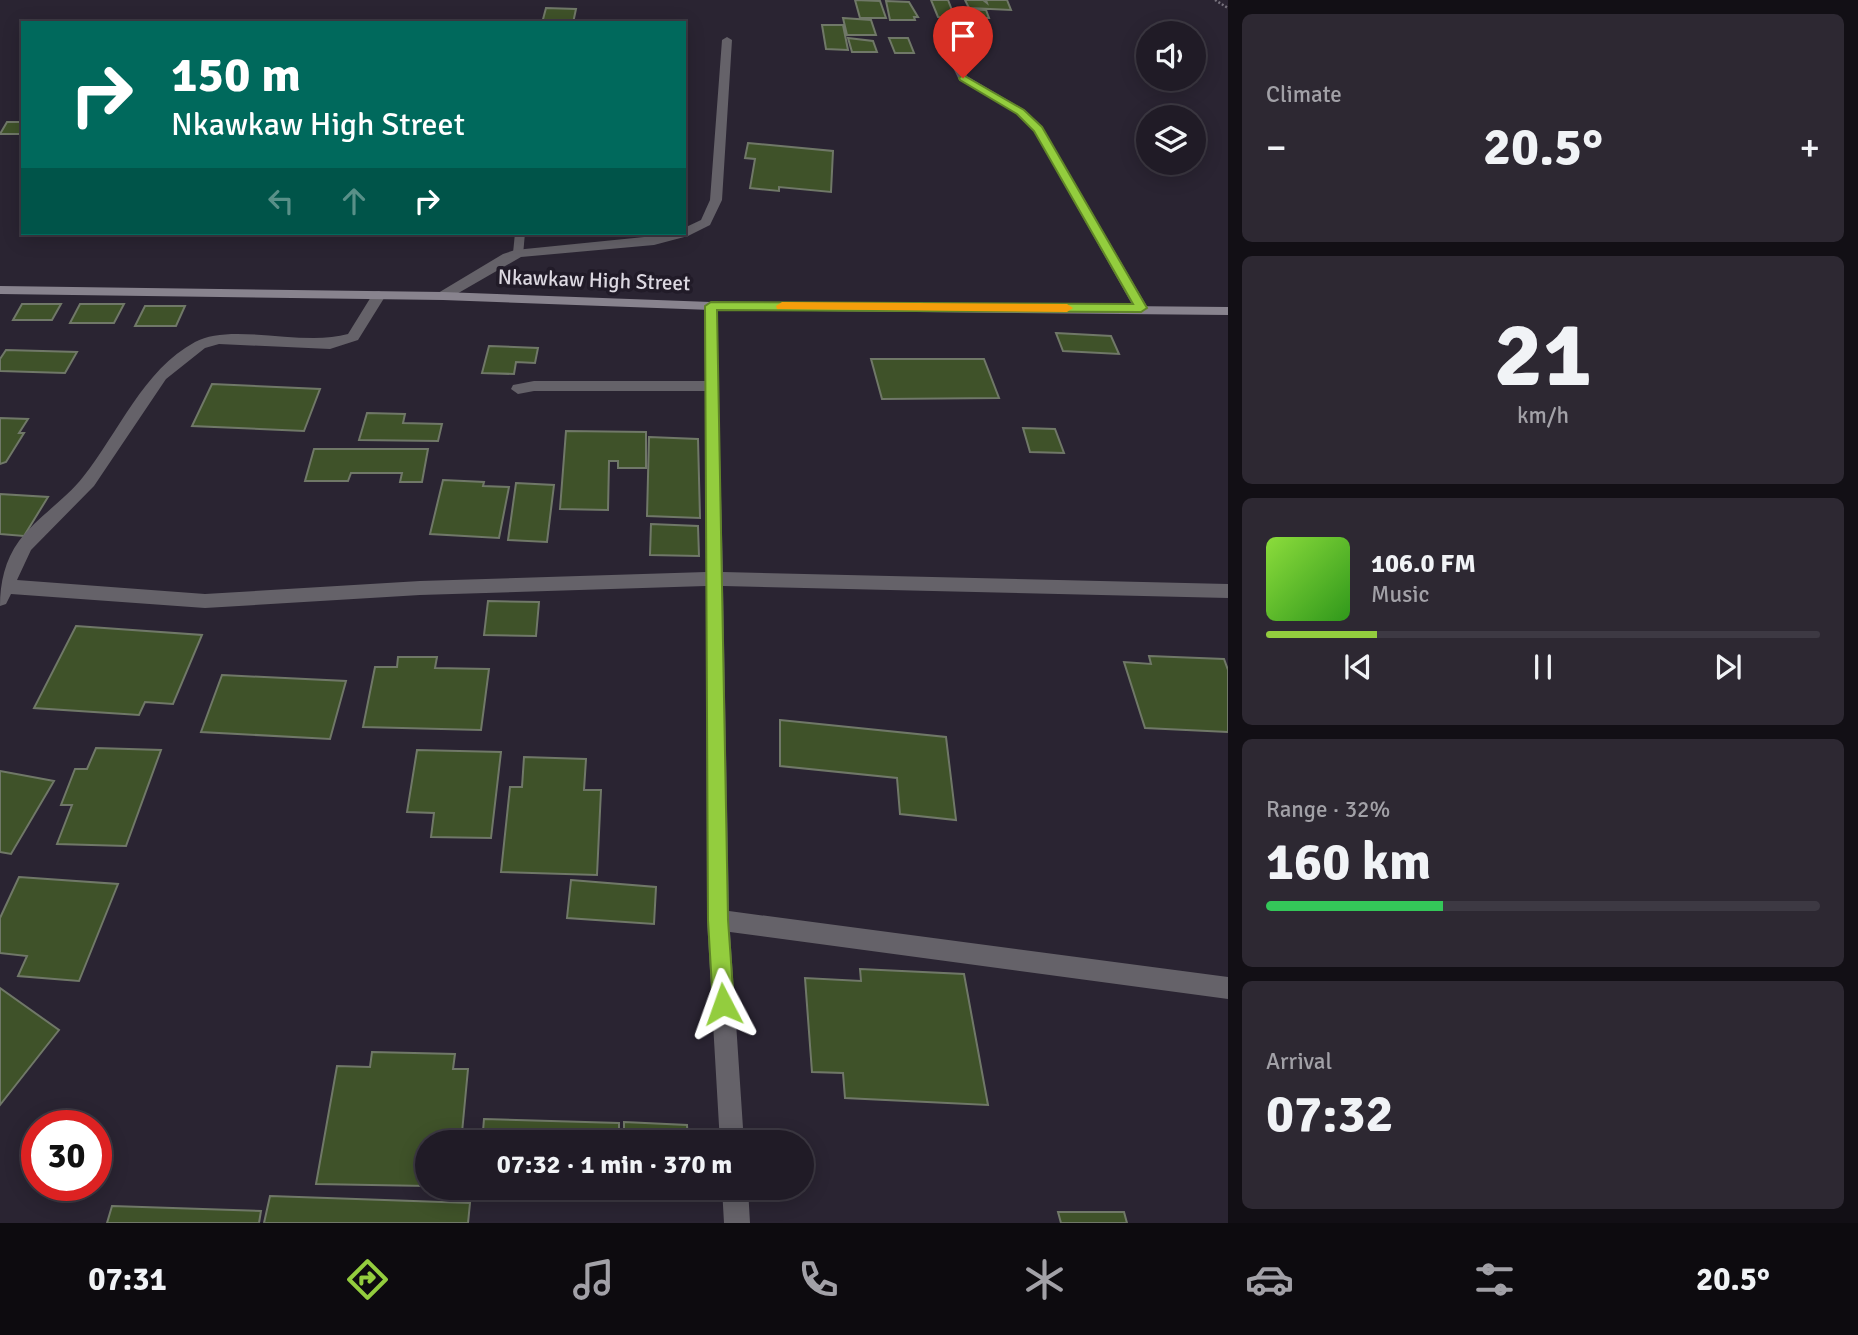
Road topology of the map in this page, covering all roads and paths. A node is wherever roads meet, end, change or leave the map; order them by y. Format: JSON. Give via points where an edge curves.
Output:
{"nodes":[{"id":1,"x":1215,"y":0,"type":"edge"},
{"id":2,"x":1228,"y":8,"type":"edge"},
{"id":3,"x":940,"y":31,"type":"dead end"},
{"id":4,"x":727,"y":40,"type":"dead end"},
{"id":5,"x":686,"y":232,"type":"edge"},
{"id":6,"x":520,"y":235,"type":"edge"},
{"id":7,"x":676,"y":235,"type":"edge"},
{"id":8,"x":519,"y":253,"type":"junction"},
{"id":9,"x":0,"y":290,"type":"edge"},
{"id":10,"x":379,"y":295,"type":"junction"},
{"id":11,"x":443,"y":296,"type":"junction"},
{"id":12,"x":711,"y":306,"type":"junction"},
{"id":13,"x":1141,"y":308,"type":"junction"},
{"id":14,"x":1228,"y":311,"type":"edge"},
{"id":15,"x":712,"y":386,"type":"junction"},
{"id":16,"x":518,"y":389,"type":"dead end"},
{"id":17,"x":714,"y":579,"type":"junction"},
{"id":18,"x":1228,"y":591,"type":"edge"},
{"id":19,"x":3,"y":592,"type":"edge"},
{"id":20,"x":718,"y":920,"type":"junction"},
{"id":21,"x":1228,"y":988,"type":"edge"},
{"id":22,"x":731,"y":1130,"type":"edge"},
{"id":23,"x":736,"y":1200,"type":"edge"},
{"id":24,"x":737,"y":1223,"type":"edge"}],
"edges":[{"from":1,"to":2,"type":"path"},
{"from":3,"to":13,"type":"street","via":[[963,78],[1021,112],[1038,129]]},
{"from":4,"to":5,"type":"street","via":[[716,200],[706,222]]},
{"from":6,"to":8,"type":"lane"},
{"from":7,"to":8,"type":"street"},
{"from":8,"to":11,"type":"street"},
{"from":9,"to":10,"type":"main road","name":"Nkawkaw High Street"},
{"from":10,"to":11,"type":"main road","name":"Nkawkaw High Street"},
{"from":10,"to":19,"type":"street","via":[[353,337],[330,344],[218,339],[200,345],[161,376],[88,482],[25,546]]},
{"from":11,"to":12,"type":"main road","name":"Nkawkaw High Street"},
{"from":12,"to":13,"type":"main road","name":"Nkawkaw High Street"},
{"from":12,"to":15,"type":"street"},
{"from":13,"to":14,"type":"main road","name":"Nkawkaw High Street"},
{"from":15,"to":16,"type":"street"},
{"from":15,"to":17,"type":"street"},
{"from":17,"to":18,"type":"street"},
{"from":17,"to":19,"type":"street","via":[[419,588],[205,601]]},
{"from":17,"to":20,"type":"street"},
{"from":20,"to":21,"type":"street"},
{"from":20,"to":22,"type":"street"},
{"from":23,"to":24,"type":"street"}]}
